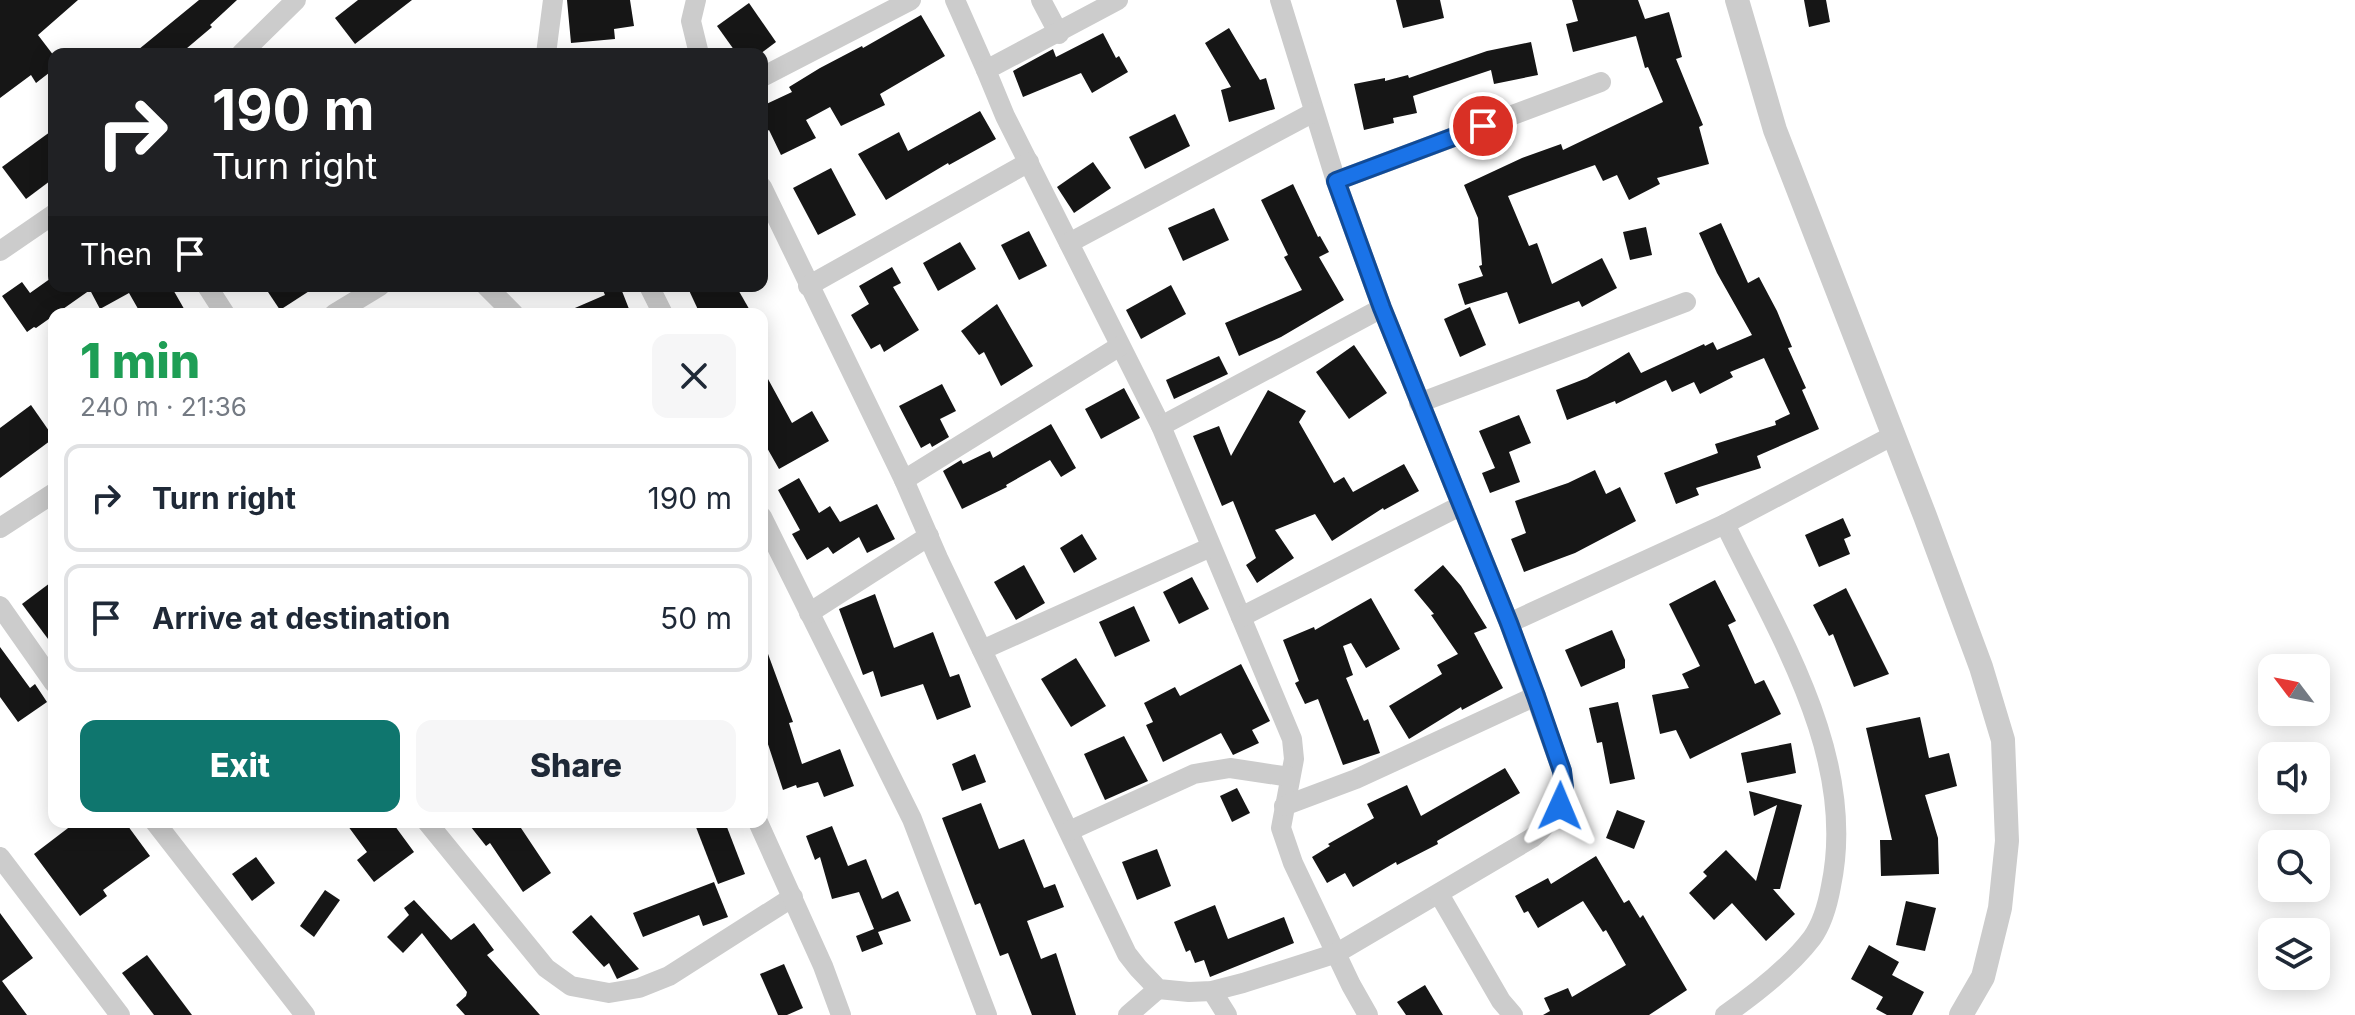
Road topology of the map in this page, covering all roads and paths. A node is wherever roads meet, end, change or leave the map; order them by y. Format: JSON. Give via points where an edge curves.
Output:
{"nodes":[{"id":1,"x":296,"y":0,"type":"edge"},
{"id":2,"x":553,"y":0,"type":"edge"},
{"id":3,"x":696,"y":0,"type":"edge"},
{"id":4,"x":911,"y":0,"type":"edge"},
{"id":5,"x":955,"y":0,"type":"edge"},
{"id":6,"x":1041,"y":0,"type":"edge"},
{"id":7,"x":1118,"y":0,"type":"edge"},
{"id":8,"x":1280,"y":0,"type":"edge"},
{"id":9,"x":1737,"y":0,"type":"edge"},
{"id":10,"x":1059,"y":34,"type":"junction"},
{"id":11,"x":247,"y":48,"type":"edge"},
{"id":12,"x":547,"y":48,"type":"edge"},
{"id":13,"x":698,"y":48,"type":"edge"},
{"id":14,"x":986,"y":70,"type":"junction"},
{"id":15,"x":768,"y":74,"type":"edge"},
{"id":16,"x":1601,"y":82,"type":"dead end"},
{"id":17,"x":1314,"y":112,"type":"junction"},
{"id":18,"x":1029,"y":162,"type":"junction"},
{"id":19,"x":1336,"y":181,"type":"junction"},
{"id":20,"x":768,"y":200,"type":"edge"},
{"id":21,"x":48,"y":218,"type":"edge"},
{"id":22,"x":1069,"y":243,"type":"junction"},
{"id":23,"x":0,"y":251,"type":"edge"},
{"id":24,"x":808,"y":286,"type":"junction"},
{"id":25,"x":370,"y":292,"type":"edge"},
{"id":26,"x":492,"y":292,"type":"edge"},
{"id":27,"x":1686,"y":302,"type":"dead end"},
{"id":28,"x":344,"y":308,"type":"edge"},
{"id":29,"x":508,"y":308,"type":"edge"},
{"id":30,"x":1382,"y":308,"type":"junction"},
{"id":31,"x":1120,"y":346,"type":"junction"},
{"id":32,"x":1419,"y":403,"type":"junction"},
{"id":33,"x":1161,"y":426,"type":"junction"},
{"id":34,"x":1892,"y":436,"type":"junction"},
{"id":35,"x":904,"y":480,"type":"junction"},
{"id":36,"x":48,"y":497,"type":"edge"},
{"id":37,"x":1462,"y":505,"type":"junction"},
{"id":38,"x":1725,"y":524,"type":"junction"},
{"id":39,"x":0,"y":528,"type":"edge"},
{"id":40,"x":768,"y":529,"type":"edge"},
{"id":41,"x":929,"y":536,"type":"junction"},
{"id":42,"x":1211,"y":547,"type":"junction"},
{"id":43,"x":0,"y":606,"type":"edge"},
{"id":44,"x":809,"y":613,"type":"junction"},
{"id":45,"x":1241,"y":617,"type":"junction"},
{"id":46,"x":1509,"y":623,"type":"junction"},
{"id":47,"x":982,"y":650,"type":"junction"},
{"id":48,"x":48,"y":674,"type":"edge"},
{"id":49,"x":1536,"y":696,"type":"junction"},
{"id":50,"x":1290,"y":777,"type":"junction"},
{"id":51,"x":1284,"y":806,"type":"junction"},
{"id":52,"x":160,"y":828,"type":"edge"},
{"id":53,"x":432,"y":828,"type":"edge"},
{"id":54,"x":761,"y":828,"type":"edge"},
{"id":55,"x":1069,"y":831,"type":"junction"},
{"id":56,"x":0,"y":857,"type":"edge"},
{"id":57,"x":1439,"y":894,"type":"junction"},
{"id":58,"x":793,"y":897,"type":"junction"},
{"id":59,"x":1337,"y":953,"type":"junction"},
{"id":60,"x":1158,"y":989,"type":"junction"},
{"id":61,"x":1212,"y":991,"type":"junction"},
{"id":62,"x":120,"y":1015,"type":"edge"},
{"id":63,"x":305,"y":1015,"type":"edge"},
{"id":64,"x":841,"y":1015,"type":"edge"},
{"id":65,"x":987,"y":1015,"type":"edge"},
{"id":66,"x":1128,"y":1015,"type":"edge"},
{"id":67,"x":1227,"y":1015,"type":"edge"},
{"id":68,"x":1368,"y":1015,"type":"edge"},
{"id":69,"x":1513,"y":1015,"type":"edge"},
{"id":70,"x":1725,"y":1015,"type":"edge"},
{"id":71,"x":1961,"y":1015,"type":"edge"}],
"edges":[{"from":1,"to":11,"type":"street"},
{"from":2,"to":12,"type":"street"},
{"from":3,"to":13,"type":"street","via":[[691,21]]},
{"from":4,"to":15,"type":"street"},
{"from":5,"to":14,"type":"street"},
{"from":6,"to":10,"type":"street"},
{"from":7,"to":10,"type":"street"},
{"from":8,"to":17,"type":"street"},
{"from":9,"to":34,"type":"street","via":[[1775,130]]},
{"from":10,"to":14,"type":"street"},
{"from":14,"to":18,"type":"street"},
{"from":16,"to":19,"type":"street"},
{"from":17,"to":19,"type":"street"},
{"from":17,"to":22,"type":"street"},
{"from":18,"to":22,"type":"street"},
{"from":18,"to":24,"type":"street"},
{"from":19,"to":30,"type":"street"},
{"from":20,"to":24,"type":"street"},
{"from":21,"to":23,"type":"street"},
{"from":22,"to":31,"type":"street"},
{"from":24,"to":35,"type":"street"},
{"from":25,"to":28,"type":"street"},
{"from":26,"to":29,"type":"street"},
{"from":27,"to":32,"type":"street"},
{"from":30,"to":32,"type":"street"},
{"from":30,"to":33,"type":"street"},
{"from":31,"to":33,"type":"street"},
{"from":31,"to":35,"type":"street"},
{"from":32,"to":37,"type":"street"},
{"from":33,"to":42,"type":"street"},
{"from":34,"to":38,"type":"street"},
{"from":34,"to":71,"type":"street","via":[[1981,667],[2003,740],[2007,841],[2000,908],[1983,977]]},
{"from":35,"to":41,"type":"street"},
{"from":36,"to":39,"type":"street"},
{"from":37,"to":45,"type":"street"},
{"from":37,"to":46,"type":"street"},
{"from":38,"to":46,"type":"street"},
{"from":38,"to":70,"type":"street","via":[[1800,679],[1824,742],[1838,855],[1814,935],[1797,956]]},
{"from":40,"to":44,"type":"street"},
{"from":41,"to":44,"type":"street"},
{"from":41,"to":47,"type":"street"},
{"from":42,"to":45,"type":"street"},
{"from":42,"to":47,"type":"street"},
{"from":43,"to":48,"type":"street"},
{"from":44,"to":65,"type":"street","via":[[912,819]]},
{"from":45,"to":50,"type":"street","via":[[1292,739]]},
{"from":46,"to":49,"type":"street"},
{"from":47,"to":55,"type":"street"},
{"from":49,"to":51,"type":"street"},
{"from":49,"to":57,"type":"street","via":[[1562,771],[1560,806],[1532,838]]},
{"from":50,"to":51,"type":"street"},
{"from":50,"to":55,"type":"street","via":[[1230,768],[1194,774]]},
{"from":51,"to":59,"type":"street","via":[[1284,837]]},
{"from":52,"to":63,"type":"street"},
{"from":53,"to":58,"type":"street","via":[[546,968],[571,986],[609,993],[669,976]]},
{"from":54,"to":58,"type":"street"},
{"from":55,"to":60,"type":"street","via":[[1127,954]]},
{"from":56,"to":62,"type":"street"},
{"from":57,"to":59,"type":"street"},
{"from":57,"to":69,"type":"street"},
{"from":58,"to":64,"type":"street"},
{"from":59,"to":61,"type":"street"},
{"from":59,"to":68,"type":"street"},
{"from":60,"to":61,"type":"street"},
{"from":60,"to":66,"type":"street"},
{"from":61,"to":67,"type":"street"}]}
